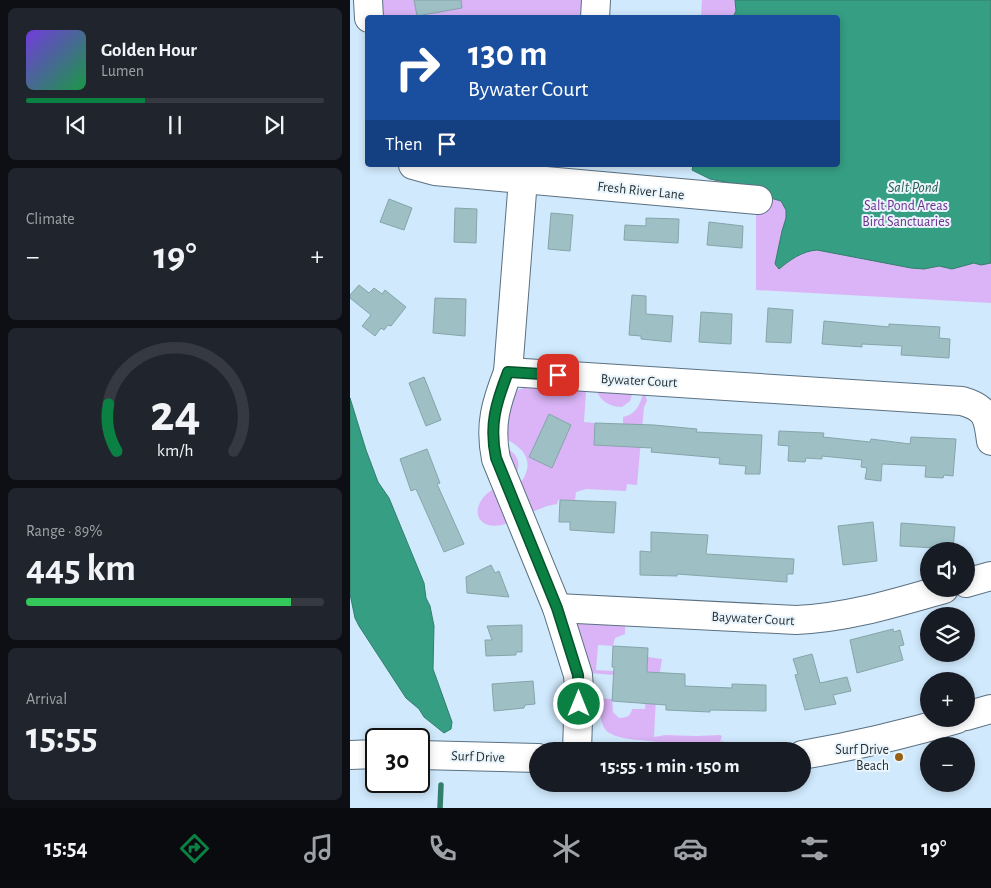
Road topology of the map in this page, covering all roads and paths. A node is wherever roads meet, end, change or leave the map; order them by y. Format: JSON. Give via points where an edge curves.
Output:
{"nodes":[{"id":1,"x":368,"y":0,"type":"edge"},
{"id":2,"x":596,"y":0,"type":"edge"},
{"id":3,"x":368,"y":15,"type":"edge"},
{"id":4,"x":595,"y":15,"type":"edge"},
{"id":5,"x":420,"y":167,"type":"edge"},
{"id":6,"x":584,"y":175,"type":"edge"},
{"id":7,"x":523,"y":179,"type":"junction"},
{"id":8,"x":758,"y":200,"type":"dead end"},
{"id":9,"x":508,"y":372,"type":"junction"},
{"id":10,"x":991,"y":441,"type":"edge"},
{"id":11,"x":991,"y":576,"type":"edge"},
{"id":12,"x":975,"y":580,"type":"edge"},
{"id":13,"x":920,"y":596,"type":"edge"},
{"id":14,"x":557,"y":608,"type":"junction"},
{"id":15,"x":991,"y":709,"type":"edge"},
{"id":16,"x":975,"y":713,"type":"edge"},
{"id":17,"x":929,"y":727,"type":"edge"},
{"id":18,"x":577,"y":742,"type":"edge"},
{"id":19,"x":811,"y":753,"type":"edge"},
{"id":20,"x":365,"y":754,"type":"edge"},
{"id":21,"x":350,"y":755,"type":"edge"},
{"id":22,"x":430,"y":755,"type":"edge"},
{"id":23,"x":529,"y":758,"type":"edge"}],
"edges":[{"from":1,"to":3,"type":"street"},
{"from":2,"to":4,"type":"street"},
{"from":5,"to":7,"type":"street","name":"Fresh River Lane"},
{"from":6,"to":7,"type":"street","name":"Fresh River Lane"},
{"from":6,"to":8,"type":"street","name":"Fresh River Lane","via":[[632,190]]},
{"from":7,"to":9,"type":"street"},
{"from":9,"to":10,"type":"street","name":"Bywater Court","via":[[962,400],[983,411]]},
{"from":9,"to":14,"type":"street","via":[[496,405],[492,432],[496,458]]},
{"from":11,"to":12,"type":"street"},
{"from":13,"to":14,"type":"street","name":"Baywater Court","via":[[854,614],[810,620]]},
{"from":14,"to":18,"type":"street","via":[[580,688]]},
{"from":15,"to":16,"type":"street"},
{"from":17,"to":19,"type":"street"},
{"from":20,"to":21,"type":"street"},
{"from":22,"to":23,"type":"street","name":"Surf Drive"}]}
